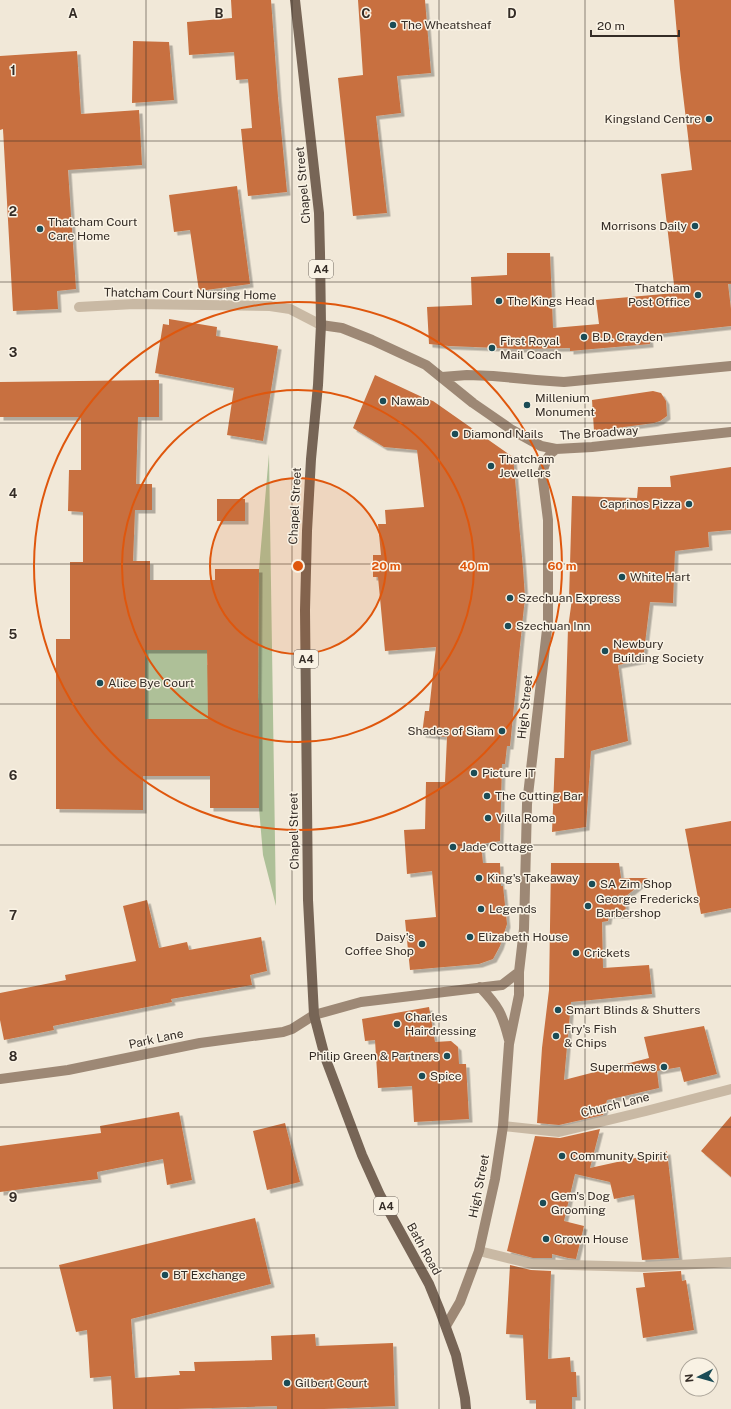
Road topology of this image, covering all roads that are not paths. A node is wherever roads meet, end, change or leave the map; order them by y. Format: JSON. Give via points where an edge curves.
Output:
{"nodes":[{"id":1,"x":295,"y":0,"type":"edge"},
{"id":2,"x":79,"y":306,"type":"dead end"},
{"id":3,"x":321,"y":325,"type":"junction"},
{"id":4,"x":731,"y":366,"type":"edge"},
{"id":5,"x":442,"y":377,"type":"junction"},
{"id":6,"x":731,"y":432,"type":"edge"},
{"id":7,"x":556,"y":449,"type":"junction"},
{"id":8,"x":519,"y":972,"type":"junction"},
{"id":9,"x":480,"y":987,"type":"junction"},
{"id":10,"x":314,"y":1016,"type":"junction"},
{"id":11,"x":509,"y":1044,"type":"junction"},
{"id":12,"x":0,"y":1079,"type":"edge"},
{"id":13,"x":731,"y":1089,"type":"edge"},
{"id":14,"x":503,"y":1126,"type":"junction"},
{"id":15,"x":479,"y":1251,"type":"junction"},
{"id":16,"x":731,"y":1262,"type":"edge"},
{"id":17,"x":446,"y":1326,"type":"junction"},
{"id":18,"x":466,"y":1409,"type":"edge"}],
"edges":[{"from":1,"to":3,"type":"main road","name":"Chapel Street","number":"A4","via":[[319,213]]},
{"from":2,"to":3,"type":"street","name":"Thatcham Court Nursing Home","via":[[270,306],[290,309]]},
{"from":3,"to":5,"type":"street","name":"The Broadway","via":[[342,328],[372,340],[426,365]]},
{"from":3,"to":10,"type":"main road","name":"Chapel Street","number":"A4","via":[[310,459],[305,610],[308,900]]},
{"from":4,"to":5,"type":"street","via":[[564,382],[493,376]]},
{"from":5,"to":7,"type":"street","name":"The Broadway","via":[[473,403],[512,430],[541,446]]},
{"from":6,"to":7,"type":"street","name":"The Broadway"},
{"from":7,"to":8,"type":"street","name":"High Street","via":[[546,461],[542,473],[548,520],[548,621],[527,804],[524,929]]},
{"from":8,"to":9,"type":"street","via":[[502,985]]},
{"from":8,"to":11,"type":"street","name":"High Street","via":[[519,995]]},
{"from":9,"to":10,"type":"street","via":[[361,1002]]},
{"from":9,"to":11,"type":"street","name":"High Street","via":[[495,1002],[503,1018]]},
{"from":10,"to":12,"type":"street","name":"Park Lane","via":[[292,1029],[271,1035],[200,1043],[68,1070]]},
{"from":10,"to":17,"type":"main road","name":"Bath Road","number":"A4","via":[[325,1057],[362,1156],[380,1195],[429,1284]]},
{"from":11,"to":14,"type":"street","name":"High Street"},
{"from":13,"to":14,"type":"street","name":"Church Lane","via":[[559,1132]]},
{"from":14,"to":15,"type":"street","name":"High Street","via":[[495,1179]]},
{"from":15,"to":16,"type":"street","via":[[532,1264],[644,1267]]},
{"from":15,"to":17,"type":"street","name":"High Street","via":[[460,1302]]},
{"from":17,"to":18,"type":"main road","name":"Bath Road","number":"A4","via":[[456,1355]]}]}
